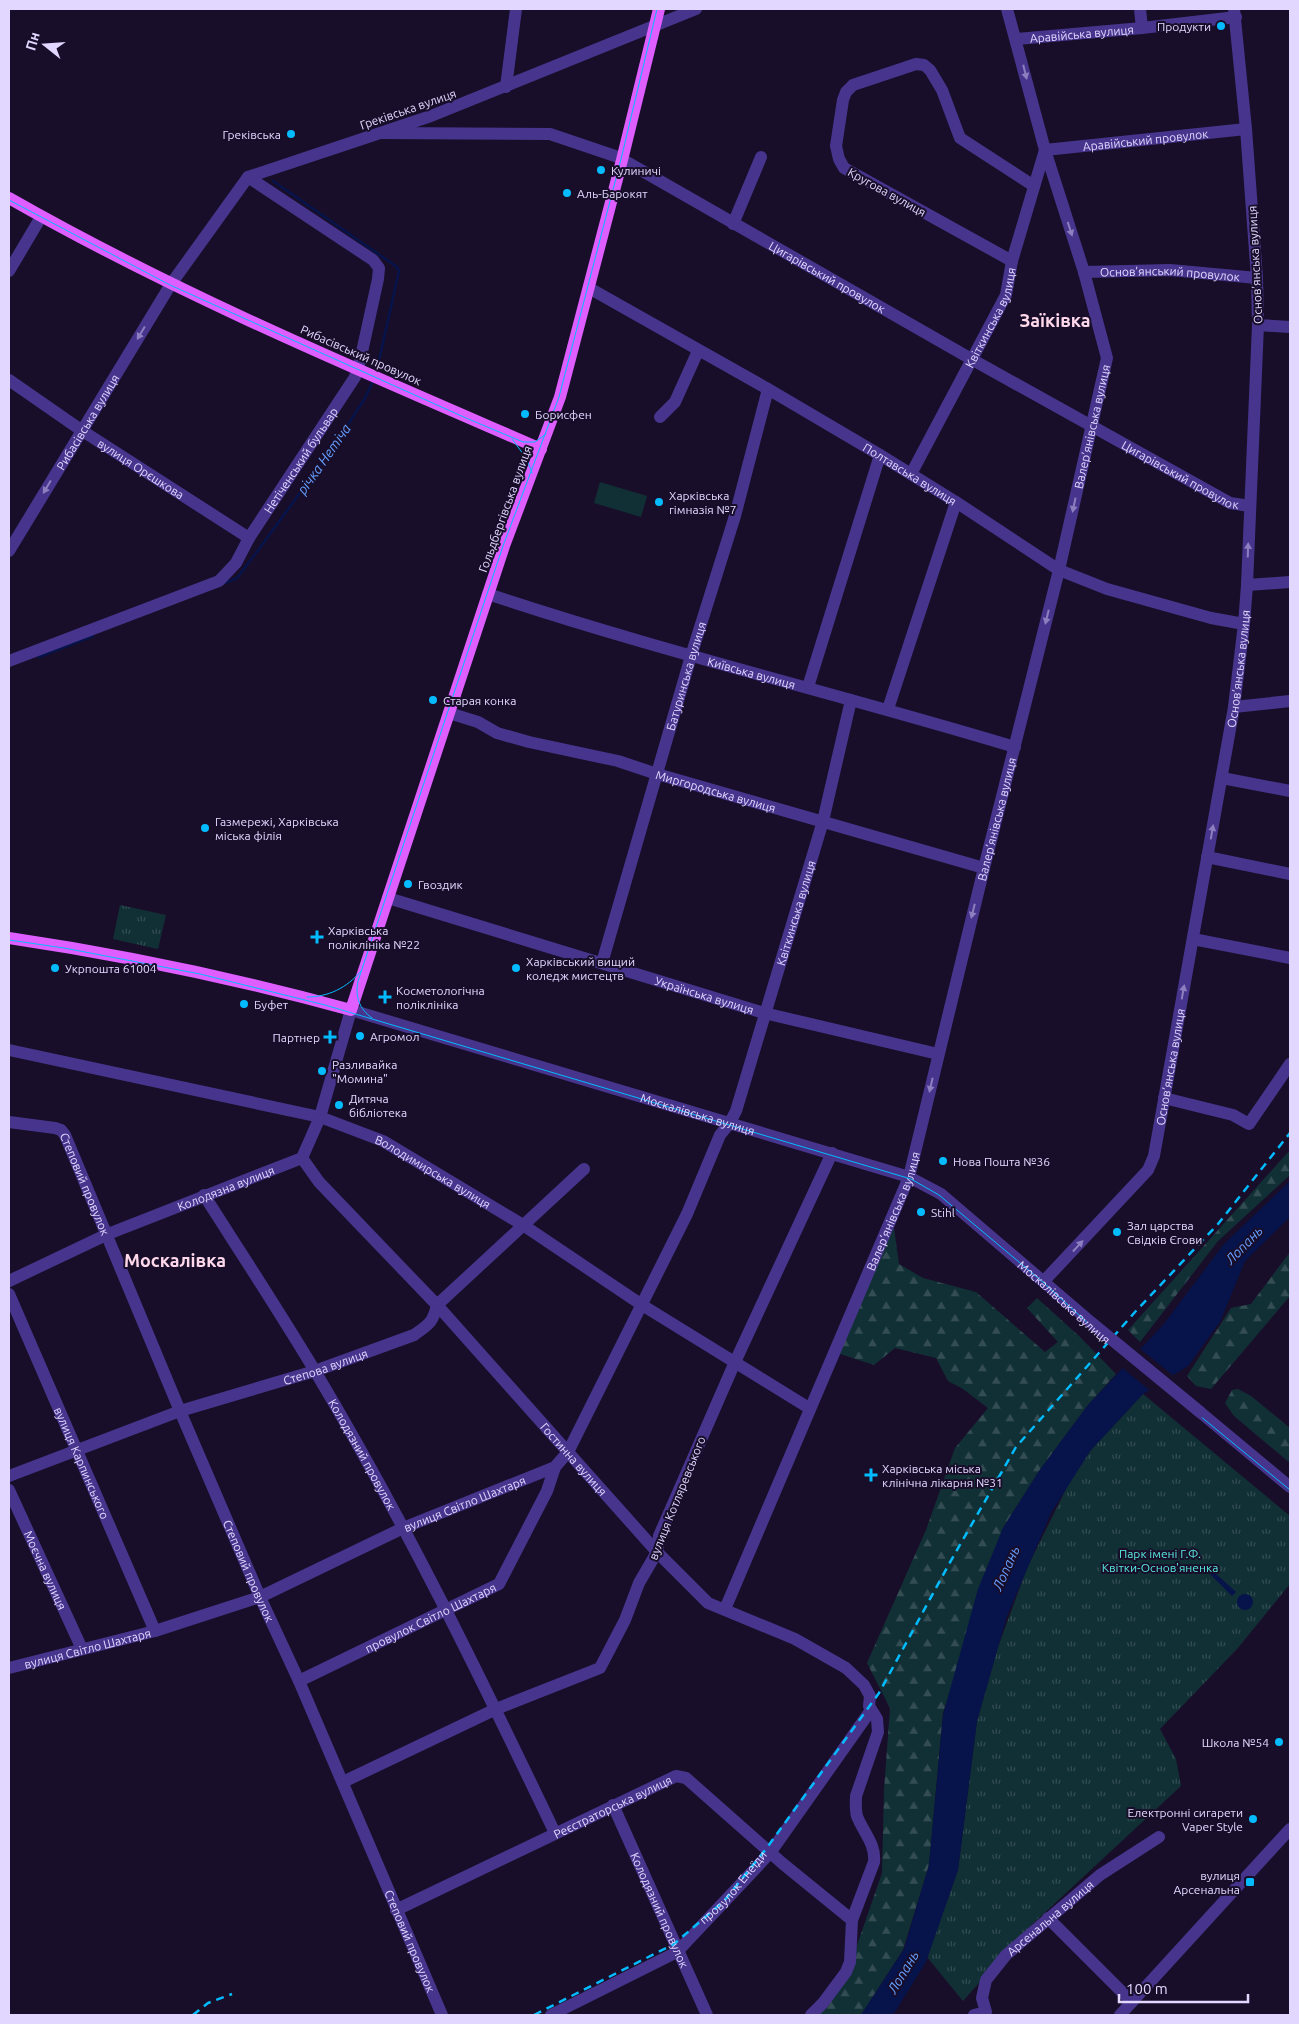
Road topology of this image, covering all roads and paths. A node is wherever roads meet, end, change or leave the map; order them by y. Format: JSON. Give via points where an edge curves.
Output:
{"nodes":[{"id":1,"x":516,"y":9,"type":"edge"},
{"id":2,"x":659,"y":9,"type":"edge"},
{"id":3,"x":696,"y":9,"type":"edge"},
{"id":4,"x":1007,"y":9,"type":"edge"},
{"id":5,"x":1140,"y":9,"type":"edge"},
{"id":6,"x":1235,"y":13,"type":"edge"},
{"id":7,"x":656,"y":26,"type":"junction"},
{"id":8,"x":1142,"y":28,"type":"junction"},
{"id":9,"x":1017,"y":39,"type":"junction"},
{"id":10,"x":506,"y":87,"type":"junction"},
{"id":11,"x":1246,"y":129,"type":"junction"},
{"id":12,"x":382,"y":133,"type":"junction"},
{"id":13,"x":1045,"y":150,"type":"junction"},
{"id":14,"x":761,"y":157,"type":"dead end"},
{"id":15,"x":622,"y":160,"type":"junction"},
{"id":16,"x":248,"y":177,"type":"junction"},
{"id":17,"x":1034,"y":186,"type":"junction"},
{"id":18,"x":9,"y":198,"type":"edge"},
{"id":19,"x":42,"y":217,"type":"junction"},
{"id":20,"x":733,"y":224,"type":"junction"},
{"id":21,"x":1012,"y":261,"type":"junction"},
{"id":22,"x":9,"y":271,"type":"edge"},
{"id":23,"x":1084,"y":272,"type":"junction"},
{"id":24,"x":1257,"y":278,"type":"junction"},
{"id":25,"x":168,"y":288,"type":"junction"},
{"id":26,"x":589,"y":288,"type":"junction"},
{"id":27,"x":1258,"y":325,"type":"junction"},
{"id":28,"x":1290,"y":327,"type":"edge"},
{"id":29,"x":698,"y":351,"type":"junction"},
{"id":30,"x":973,"y":360,"type":"junction"},
{"id":31,"x":358,"y":369,"type":"junction"},
{"id":32,"x":9,"y":380,"type":"edge"},
{"id":33,"x":768,"y":389,"type":"junction"},
{"id":34,"x":660,"y":417,"type":"dead end"},
{"id":35,"x":1091,"y":426,"type":"junction"},
{"id":36,"x":81,"y":430,"type":"junction"},
{"id":37,"x":541,"y":449,"type":"junction"},
{"id":38,"x":880,"y":454,"type":"junction"},
{"id":39,"x":911,"y":474,"type":"junction"},
{"id":40,"x":956,"y":502,"type":"junction"},
{"id":41,"x":1250,"y":506,"type":"junction"},
{"id":42,"x":249,"y":538,"type":"junction"},
{"id":43,"x":9,"y":551,"type":"edge"},
{"id":44,"x":1059,"y":570,"type":"junction"},
{"id":45,"x":1290,"y":582,"type":"edge"},
{"id":46,"x":1247,"y":585,"type":"junction"},
{"id":47,"x":488,"y":594,"type":"junction"},
{"id":48,"x":1244,"y":624,"type":"junction"},
{"id":49,"x":691,"y":656,"type":"junction"},
{"id":50,"x":9,"y":661,"type":"edge"},
{"id":51,"x":808,"y":687,"type":"junction"},
{"id":52,"x":851,"y":700,"type":"junction"},
{"id":53,"x":1290,"y":701,"type":"edge"},
{"id":54,"x":1234,"y":707,"type":"junction"},
{"id":55,"x":888,"y":709,"type":"junction"},
{"id":56,"x":449,"y":713,"type":"junction"},
{"id":57,"x":1015,"y":747,"type":"junction"},
{"id":58,"x":658,"y":774,"type":"junction"},
{"id":59,"x":1222,"y":778,"type":"junction"},
{"id":60,"x":1290,"y":791,"type":"edge"},
{"id":61,"x":822,"y":822,"type":"junction"},
{"id":62,"x":1207,"y":857,"type":"junction"},
{"id":63,"x":984,"y":868,"type":"junction"},
{"id":64,"x":1290,"y":874,"type":"edge"},
{"id":65,"x":388,"y":898,"type":"junction"},
{"id":66,"x":9,"y":938,"type":"edge"},
{"id":67,"x":1193,"y":939,"type":"junction"},
{"id":68,"x":1290,"y":958,"type":"edge"},
{"id":69,"x":602,"y":963,"type":"junction"},
{"id":70,"x":350,"y":1010,"type":"junction"},
{"id":71,"x":764,"y":1013,"type":"junction"},
{"id":72,"x":9,"y":1050,"type":"edge"},
{"id":73,"x":938,"y":1054,"type":"junction"},
{"id":74,"x":1290,"y":1064,"type":"edge"},
{"id":75,"x":1164,"y":1098,"type":"junction"},
{"id":76,"x":320,"y":1118,"type":"junction"},
{"id":77,"x":9,"y":1122,"type":"edge"},
{"id":78,"x":730,"y":1122,"type":"junction"},
{"id":79,"x":832,"y":1153,"type":"junction"},
{"id":80,"x":302,"y":1158,"type":"junction"},
{"id":81,"x":584,"y":1169,"type":"dead end"},
{"id":82,"x":909,"y":1177,"type":"junction"},
{"id":83,"x":204,"y":1195,"type":"junction"},
{"id":84,"x":523,"y":1226,"type":"junction"},
{"id":85,"x":108,"y":1234,"type":"junction"},
{"id":86,"x":9,"y":1281,"type":"edge"},
{"id":87,"x":1044,"y":1281,"type":"junction"},
{"id":88,"x":9,"y":1294,"type":"edge"},
{"id":89,"x":437,"y":1305,"type":"junction"},
{"id":90,"x":642,"y":1305,"type":"junction"},
{"id":91,"x":735,"y":1362,"type":"junction"},
{"id":92,"x":315,"y":1371,"type":"junction"},
{"id":93,"x":809,"y":1408,"type":"junction"},
{"id":94,"x":180,"y":1411,"type":"junction"},
{"id":95,"x":77,"y":1451,"type":"junction"},
{"id":96,"x":568,"y":1452,"type":"junction"},
{"id":97,"x":555,"y":1467,"type":"junction"},
{"id":98,"x":9,"y":1476,"type":"edge"},
{"id":99,"x":1290,"y":1487,"type":"edge"},
{"id":100,"x":9,"y":1490,"type":"edge"},
{"id":101,"x":403,"y":1528,"type":"junction"},
{"id":102,"x":657,"y":1552,"type":"junction"},
{"id":103,"x":260,"y":1598,"type":"junction"},
{"id":104,"x":446,"y":1609,"type":"junction"},
{"id":105,"x":724,"y":1609,"type":"junction"},
{"id":106,"x":155,"y":1631,"type":"junction"},
{"id":107,"x":82,"y":1649,"type":"junction"},
{"id":108,"x":9,"y":1668,"type":"edge"},
{"id":109,"x":299,"y":1681,"type":"junction"},
{"id":110,"x":496,"y":1710,"type":"junction"},
{"id":111,"x":872,"y":1711,"type":"junction"},
{"id":112,"x":343,"y":1782,"type":"junction"},
{"id":113,"x":613,"y":1805,"type":"junction"},
{"id":114,"x":1290,"y":1829,"type":"edge"},
{"id":115,"x":555,"y":1833,"type":"junction"},
{"id":116,"x":1159,"y":1837,"type":"dead end"},
{"id":117,"x":770,"y":1853,"type":"junction"},
{"id":118,"x":396,"y":1910,"type":"junction"},
{"id":119,"x":1048,"y":1918,"type":"junction"},
{"id":120,"x":852,"y":1920,"type":"junction"},
{"id":121,"x":677,"y":1952,"type":"junction"},
{"id":122,"x":1132,"y":2002,"type":"junction"},
{"id":123,"x":983,"y":2014,"type":"edge"},
{"id":124,"x":442,"y":2015,"type":"edge"},
{"id":125,"x":551,"y":2015,"type":"edge"},
{"id":126,"x":707,"y":2015,"type":"edge"},
{"id":127,"x":812,"y":2015,"type":"edge"},
{"id":128,"x":1120,"y":2015,"type":"edge"}],
"edges":[{"from":1,"to":10,"type":"street"},
{"from":2,"to":7,"type":"main road","name":"Гольдбергівська вулиця"},
{"from":3,"to":7,"type":"street","name":"Греківська вулиця"},
{"from":4,"to":9,"type":"street","name":"Валер’янівська вулиця"},
{"from":5,"to":8,"type":"street"},
{"from":6,"to":8,"type":"street","name":"Аравійська вулиця"},
{"from":6,"to":11,"type":"street","name":"Основ’янська вулиця"},
{"from":7,"to":10,"type":"street","name":"Греківська вулиця"},
{"from":7,"to":15,"type":"main road","name":"Гольдбергівська вулиця"},
{"from":8,"to":9,"type":"street","name":"Аравійська вулиця"},
{"from":9,"to":13,"type":"street","name":"Валер’янівська вулиця","one_way":true},
{"from":10,"to":12,"type":"street","name":"Греківська вулиця"},
{"from":11,"to":13,"type":"street","name":"Аравійський провулок"},
{"from":11,"to":24,"type":"street","name":"Основ’янська вулиця"},
{"from":12,"to":15,"type":"street","name":"Цигарівський провулок","via":[[550,134]]},
{"from":12,"to":16,"type":"street","name":"Греківська вулиця"},
{"from":13,"to":17,"type":"street","name":"Квіткинська вулиця"},
{"from":13,"to":23,"type":"street","name":"Валер’янівська вулиця","one_way":true},
{"from":14,"to":20,"type":"street"},
{"from":15,"to":20,"type":"street","name":"Цигарівський провулок"},
{"from":15,"to":26,"type":"main road","name":"Гольдбергівська вулиця"},
{"from":16,"to":25,"type":"street"},
{"from":16,"to":31,"type":"street","name":"Нетіченський бульвар","via":[[373,260],[378,268]]},
{"from":17,"to":21,"type":"street","name":"Квіткинська вулиця"},
{"from":17,"to":21,"type":"street","name":"Кругова вулиця","via":[[960,138],[942,90],[924,65],[916,64],[853,85],[846,92],[836,146],[844,168]]},
{"from":18,"to":19,"type":"main road"},
{"from":19,"to":22,"type":"street"},
{"from":19,"to":25,"type":"main road"},
{"from":20,"to":30,"type":"street","name":"Цигарівський провулок"},
{"from":21,"to":30,"type":"street","name":"Квіткинська вулиця","via":[[1006,296]]},
{"from":23,"to":24,"type":"street","name":"Основ’янський провулок","via":[[1170,270]]},
{"from":23,"to":35,"type":"street","name":"Валер’янівська вулиця","via":[[1107,358]]},
{"from":24,"to":27,"type":"street","name":"Основ’янська вулиця"},
{"from":25,"to":31,"type":"main road","name":"Рибасівський провулок"},
{"from":25,"to":36,"type":"street","name":"Рибасівська вулиця","one_way":true},
{"from":26,"to":29,"type":"street","name":"Полтавська вулиця"},
{"from":26,"to":37,"type":"main road","name":"Гольдбергівська вулиця","via":[[560,397]]},
{"from":27,"to":28,"type":"street"},
{"from":27,"to":41,"type":"street","name":"Основ’янська вулиця"},
{"from":29,"to":33,"type":"street","name":"Полтавська вулиця"},
{"from":29,"to":34,"type":"street","via":[[675,402]]},
{"from":30,"to":35,"type":"street","name":"Цигарівський провулок"},
{"from":30,"to":39,"type":"street","name":"Квіткинська вулиця"},
{"from":31,"to":37,"type":"main road","name":"Рибасівський провулок"},
{"from":31,"to":42,"type":"street","name":"Нетіченський бульвар"},
{"from":32,"to":36,"type":"street","name":"вулиця Орєшкова"},
{"from":33,"to":38,"type":"street","name":"Полтавська вулиця"},
{"from":33,"to":49,"type":"street","name":"Батуринська вулиця","via":[[735,516]]},
{"from":35,"to":41,"type":"street","name":"Цигарівський провулок","via":[[1230,503]]},
{"from":35,"to":44,"type":"street","name":"Валер’янівська вулиця","one_way":true},
{"from":36,"to":42,"type":"street","name":"вулиця Орєшкова"},
{"from":36,"to":43,"type":"street","name":"Рибасівська вулиця","one_way":true},
{"from":37,"to":47,"type":"main road","name":"Гольдбергівська вулиця"},
{"from":38,"to":39,"type":"street","name":"Полтавська вулиця"},
{"from":38,"to":51,"type":"street"},
{"from":39,"to":40,"type":"street","name":"Полтавська вулиця"},
{"from":40,"to":44,"type":"street","name":"Полтавська вулиця"},
{"from":40,"to":55,"type":"street"},
{"from":46,"to":41,"type":"street","name":"Основ’янська вулиця","one_way":true},
{"from":42,"to":50,"type":"street","name":"Нетіченський бульвар","via":[[236,563],[219,581]]},
{"from":44,"to":48,"type":"street","name":"Полтавська вулиця","via":[[1106,589]]},
{"from":44,"to":57,"type":"street","name":"Валер’янівська вулиця","one_way":true},
{"from":45,"to":46,"type":"street"},
{"from":46,"to":48,"type":"street","name":"Основ’янська вулиця"},
{"from":47,"to":49,"type":"street","name":"Київська вулиця"},
{"from":47,"to":56,"type":"main road","name":"Гольдбергівська вулиця"},
{"from":48,"to":54,"type":"street","name":"Основ’янська вулиця"},
{"from":49,"to":51,"type":"street","name":"Київська вулиця"},
{"from":49,"to":58,"type":"street","name":"Батуринська вулиця"},
{"from":51,"to":52,"type":"street","name":"Київська вулиця"},
{"from":52,"to":55,"type":"street","name":"Київська вулиця"},
{"from":52,"to":61,"type":"street","name":"Квіткинська вулиця"},
{"from":53,"to":54,"type":"street"},
{"from":54,"to":59,"type":"street","name":"Основ’янська вулиця"},
{"from":55,"to":57,"type":"street","name":"Київська вулиця"},
{"from":56,"to":58,"type":"street","name":"Миргородська вулиця","via":[[478,722],[497,733],[618,760]]},
{"from":56,"to":65,"type":"main road","name":"Гольдбергівська вулиця"},
{"from":57,"to":63,"type":"street","name":"Валер’янівська вулиця"},
{"from":58,"to":61,"type":"street","name":"Миргородська вулиця"},
{"from":58,"to":69,"type":"street","name":"Батуринська вулиця"},
{"from":59,"to":60,"type":"street"},
{"from":62,"to":59,"type":"street","name":"Основ’янська вулиця","one_way":true},
{"from":61,"to":63,"type":"street","name":"Миргородська вулиця"},
{"from":61,"to":71,"type":"street","name":"Квіткинська вулиця"},
{"from":62,"to":64,"type":"street"},
{"from":62,"to":67,"type":"street","name":"Основ’янська вулиця"},
{"from":63,"to":73,"type":"street","name":"Валер’янівська вулиця","one_way":true},
{"from":65,"to":69,"type":"street","name":"Українська вулиця"},
{"from":65,"to":70,"type":"main road","name":"Гольдбергівська вулиця"},
{"from":66,"to":70,"type":"main road","name":"Москалівська вулиця","via":[[201,972]]},
{"from":67,"to":68,"type":"street"},
{"from":75,"to":67,"type":"street","name":"Основ’янська вулиця","one_way":true},
{"from":69,"to":71,"type":"street","name":"Українська вулиця"},
{"from":70,"to":76,"type":"street"},
{"from":70,"to":78,"type":"street","name":"Москалівська вулиця"},
{"from":71,"to":73,"type":"street","name":"Українська вулиця"},
{"from":71,"to":78,"type":"street","name":"Квіткинська вулиця"},
{"from":72,"to":76,"type":"street","name":"Володимирська вулиця"},
{"from":73,"to":82,"type":"street","name":"Валер’янівська вулиця","one_way":true},
{"from":74,"to":75,"type":"street","via":[[1249,1124],[1233,1115]]},
{"from":87,"to":75,"type":"street","name":"Основ’янська вулиця","one_way":true,"via":[[1148,1170],[1154,1156]]},
{"from":76,"to":80,"type":"street"},
{"from":76,"to":84,"type":"street","name":"Володимирська вулиця","via":[[383,1142]]},
{"from":77,"to":85,"type":"street","name":"Степовий провулок","via":[[61,1130]]},
{"from":78,"to":79,"type":"street","name":"Москалівська вулиця"},
{"from":78,"to":90,"type":"street","name":"вулиця Світло Шахтаря","via":[[720,1135],[687,1214]]},
{"from":79,"to":82,"type":"street","name":"Москалівська вулиця"},
{"from":79,"to":91,"type":"street","name":"вулиця Котляревського"},
{"from":80,"to":83,"type":"street","name":"Колодязна вулиця"},
{"from":80,"to":89,"type":"street","name":"Гостинна вулиця","via":[[319,1182]]},
{"from":81,"to":84,"type":"street","name":"Степова вулиця"},
{"from":82,"to":87,"type":"street","name":"Москалівська вулиця","via":[[938,1192]]},
{"from":82,"to":93,"type":"street","name":"Валер’янівська вулиця"},
{"from":83,"to":85,"type":"street","name":"Колодязна вулиця"},
{"from":83,"to":92,"type":"street","name":"Колодязний провулок"},
{"from":84,"to":89,"type":"street","name":"Степова вулиця"},
{"from":84,"to":90,"type":"street","name":"Володимирська вулиця"},
{"from":85,"to":86,"type":"street","name":"Колодязна вулиця"},
{"from":85,"to":94,"type":"street","name":"Степовий провулок"},
{"from":87,"to":99,"type":"street","name":"Москалівська вулиця","bridge":true},
{"from":88,"to":95,"type":"street","name":"вулиця Карпинського"},
{"from":89,"to":92,"type":"street","name":"Степова вулиця","via":[[428,1326],[414,1334]]},
{"from":89,"to":96,"type":"street","name":"Гостинна вулиця"},
{"from":90,"to":91,"type":"street","name":"Володимирська вулиця"},
{"from":90,"to":96,"type":"street","name":"вулиця Світло Шахтаря"},
{"from":91,"to":93,"type":"street","name":"Володимирська вулиця"},
{"from":91,"to":102,"type":"street","name":"вулиця Котляревського","via":[[659,1536]]},
{"from":92,"to":94,"type":"street","name":"Степова вулиця"},
{"from":92,"to":101,"type":"street","name":"Колодязний провулок"},
{"from":93,"to":105,"type":"street","name":"Валер’янівська вулиця"},
{"from":94,"to":95,"type":"street","name":"Степова вулиця"},
{"from":94,"to":103,"type":"street","name":"Степовий провулок"},
{"from":95,"to":98,"type":"street","name":"Степова вулиця"},
{"from":95,"to":106,"type":"street","name":"вулиця Карпинського"},
{"from":96,"to":97,"type":"street","name":"вулиця Світло Шахтаря"},
{"from":96,"to":102,"type":"street","name":"Гостинна вулиця"},
{"from":97,"to":101,"type":"street","name":"вулиця Світло Шахтаря"},
{"from":97,"to":104,"type":"street","name":"провулок Світло Шахтаря","via":[[547,1491],[499,1584]]},
{"from":100,"to":107,"type":"street","name":"Моєчна вулиця"},
{"from":101,"to":103,"type":"street","name":"вулиця Світло Шахтаря"},
{"from":101,"to":104,"type":"street","name":"Колодязний провулок"},
{"from":102,"to":105,"type":"street","name":"Гостинна вулиця","via":[[702,1598]]},
{"from":102,"to":110,"type":"street","name":"вулиця Котляревського","via":[[600,1668]]},
{"from":103,"to":106,"type":"street","name":"вулиця Світло Шахтаря"},
{"from":103,"to":109,"type":"street","name":"Степовий провулок"},
{"from":104,"to":109,"type":"street","name":"провулок Світло Шахтаря"},
{"from":104,"to":110,"type":"street","name":"Колодязний провулок"},
{"from":105,"to":111,"type":"street","name":"Гостинна вулиця","via":[[795,1639],[846,1668],[864,1685]]},
{"from":106,"to":107,"type":"street","name":"вулиця Світло Шахтаря"},
{"from":107,"to":108,"type":"street","name":"вулиця Світло Шахтаря"},
{"from":109,"to":112,"type":"street","name":"Степовий провулок"},
{"from":110,"to":112,"type":"street","name":"вулиця Котляревського"},
{"from":110,"to":115,"type":"street","name":"Колодязний провулок"},
{"from":111,"to":117,"type":"street","name":"провулок Енеїди"},
{"from":111,"to":120,"type":"street","name":"Гостинна вулиця","via":[[877,1718],[878,1732],[856,1796],[856,1806],[857,1816],[875,1854]]},
{"from":112,"to":118,"type":"street","name":"Степовий провулок"},
{"from":113,"to":115,"type":"street","name":"Реєстраторська вулиця"},
{"from":113,"to":117,"type":"street","name":"Реєстраторська вулиця","via":[[676,1776],[686,1778]]},
{"from":113,"to":121,"type":"street","name":"Колодязний провулок"},
{"from":114,"to":122,"type":"street"},
{"from":115,"to":118,"type":"street","name":"Реєстраторська вулиця"},
{"from":116,"to":119,"type":"street","name":"Арсенальна вулиця","via":[[1100,1875]]},
{"from":117,"to":120,"type":"street","name":"Реєстраторська вулиця"},
{"from":117,"to":121,"type":"street","name":"провулок Енеїди"},
{"from":118,"to":124,"type":"street","name":"Степовий провулок"},
{"from":119,"to":122,"type":"street"},
{"from":119,"to":123,"type":"street","name":"Арсенальна вулиця","via":[[1006,1955],[986,1980]]},
{"from":120,"to":127,"type":"street","name":"Гостинна вулиця","via":[[850,1962],[846,1972]]},
{"from":121,"to":125,"type":"street","name":"провулок Енеїди"},
{"from":121,"to":126,"type":"street","name":"Колодязний провулок"},
{"from":122,"to":128,"type":"street"}]}
